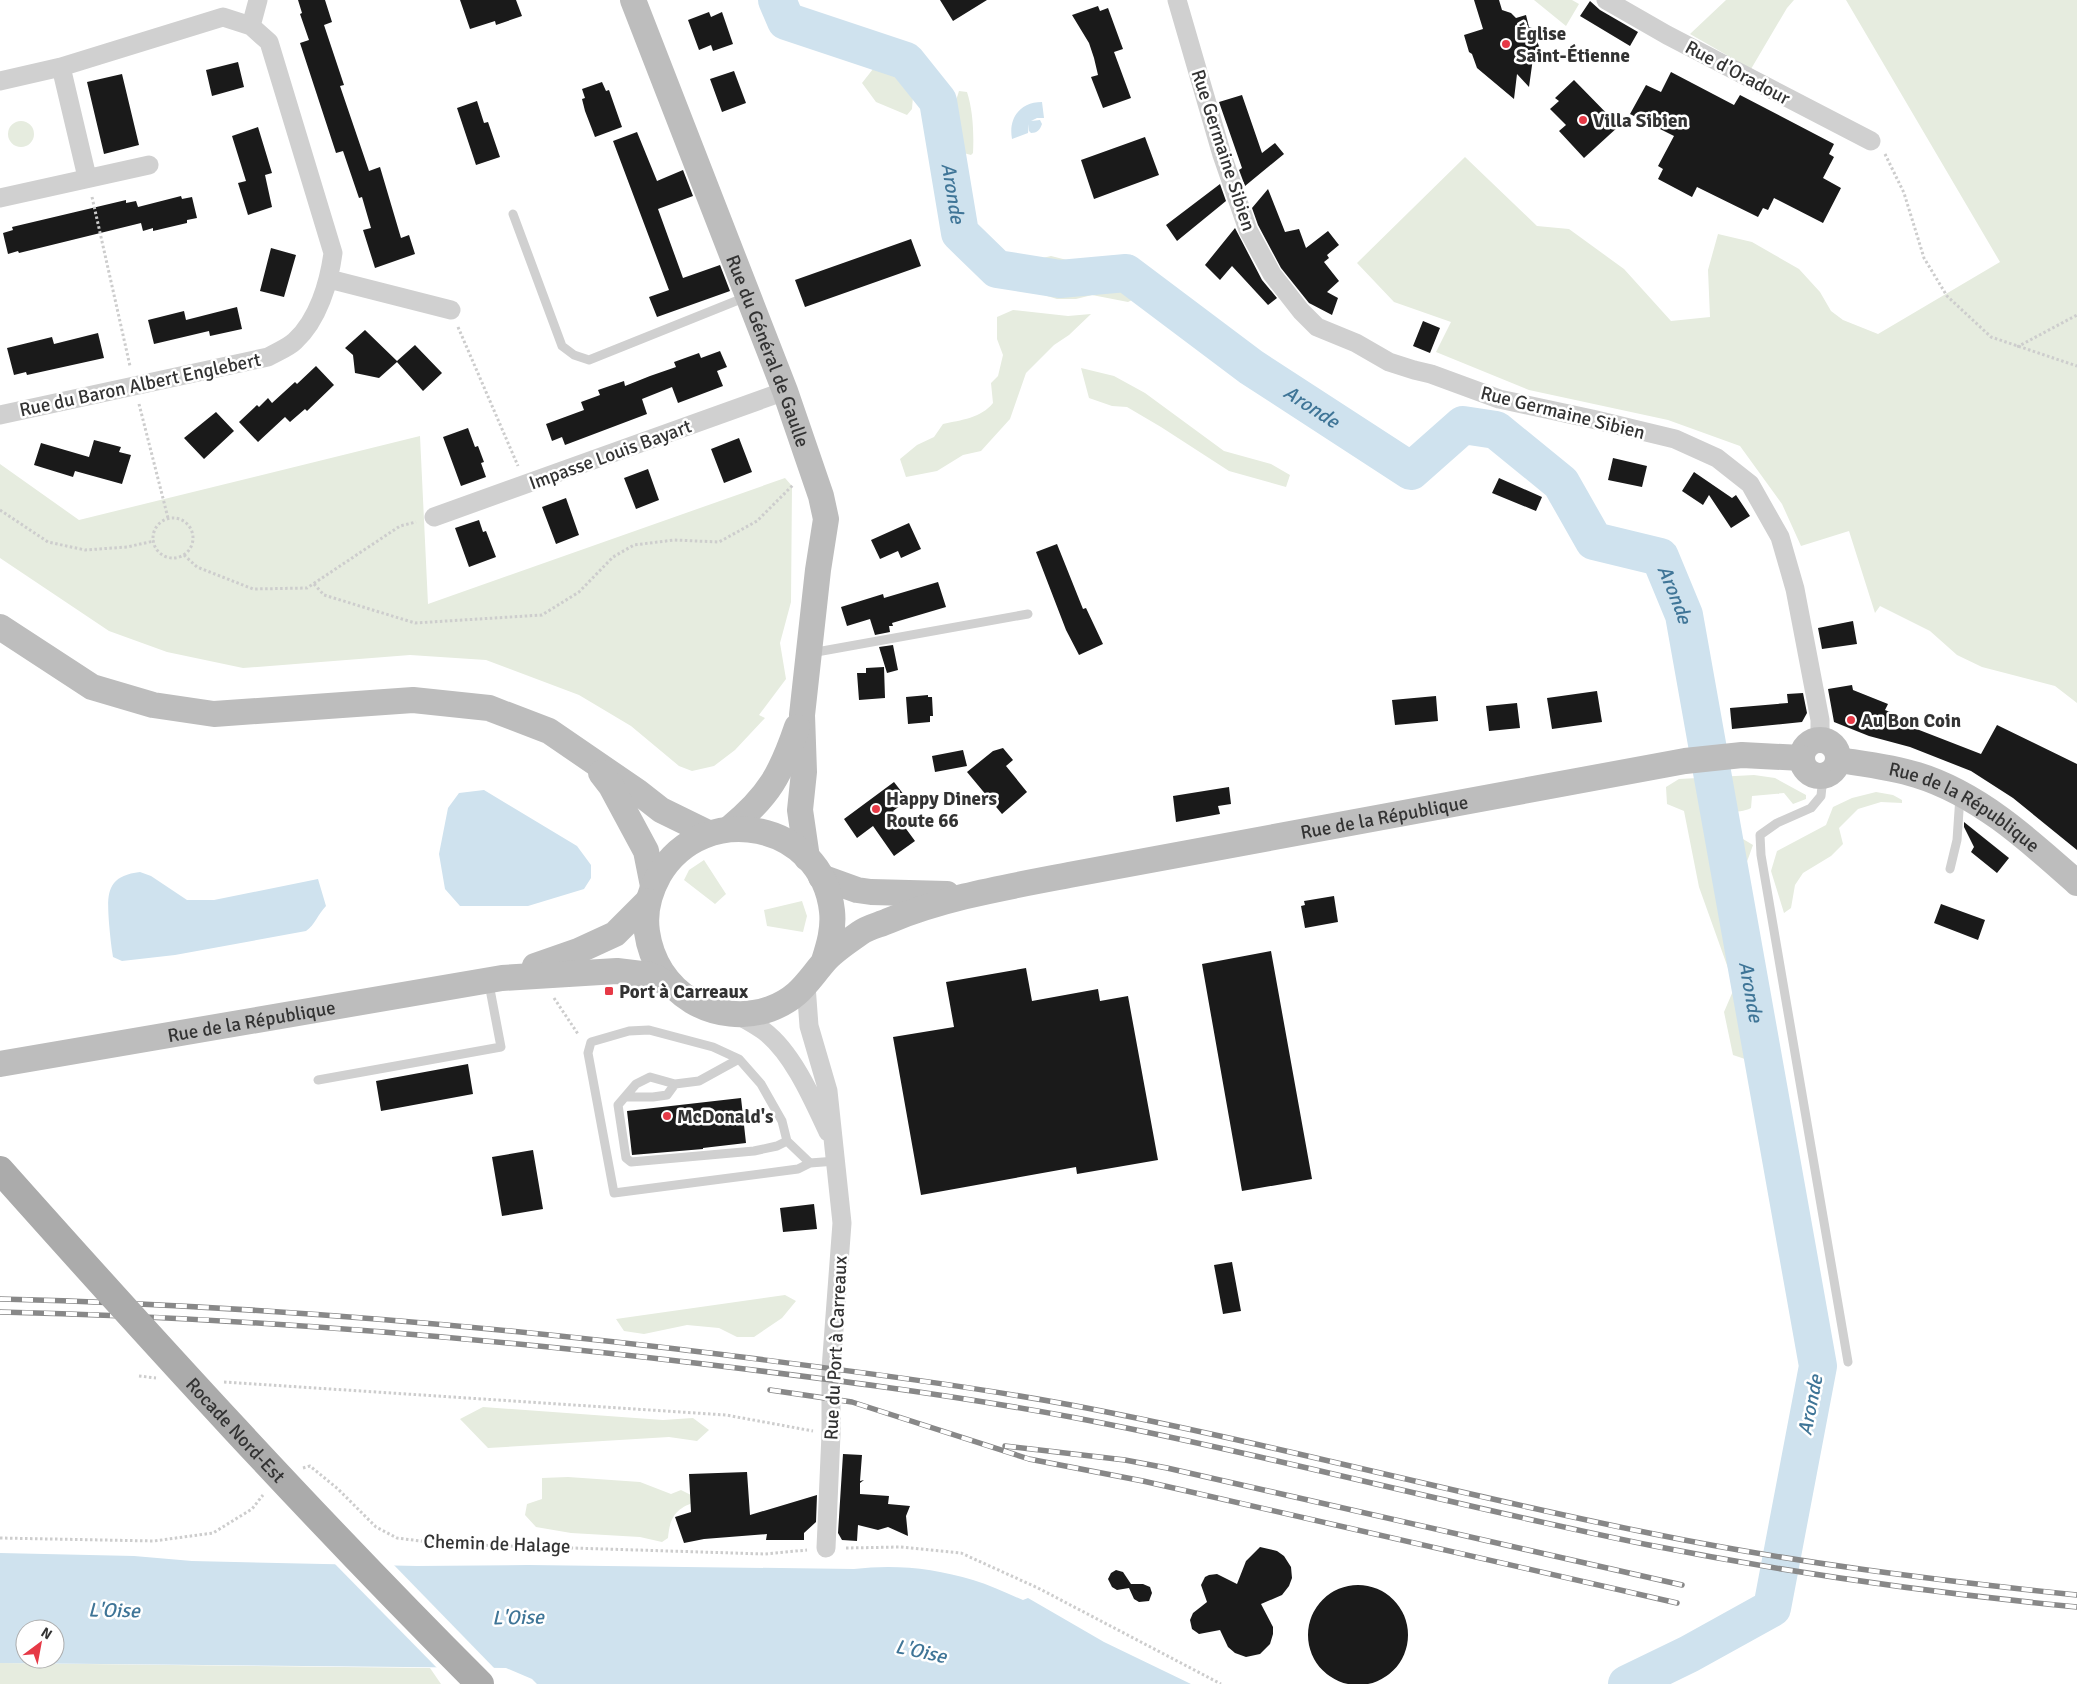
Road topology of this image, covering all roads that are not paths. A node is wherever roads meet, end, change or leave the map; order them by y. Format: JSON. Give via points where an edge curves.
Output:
{"nodes":[{"id":1,"x":258,"y":0,"type":"edge"},
{"id":2,"x":633,"y":0,"type":"edge"},
{"id":3,"x":1177,"y":0,"type":"edge"},
{"id":4,"x":1606,"y":0,"type":"edge"},
{"id":5,"x":251,"y":26,"type":"junction"},
{"id":6,"x":61,"y":67,"type":"junction"},
{"id":7,"x":0,"y":81,"type":"edge"},
{"id":8,"x":1871,"y":141,"type":"road end"},
{"id":9,"x":149,"y":165,"type":"dead end"},
{"id":10,"x":87,"y":177,"type":"junction"},
{"id":11,"x":0,"y":198,"type":"edge"},
{"id":12,"x":513,"y":214,"type":"dead end"},
{"id":13,"x":329,"y":279,"type":"junction"},
{"id":14,"x":748,"y":296,"type":"junction"},
{"id":15,"x":451,"y":310,"type":"road end"},
{"id":16,"x":785,"y":391,"type":"junction"},
{"id":17,"x":0,"y":415,"type":"edge"},
{"id":18,"x":434,"y":517,"type":"road end"},
{"id":19,"x":1028,"y":614,"type":"dead end"},
{"id":20,"x":0,"y":627,"type":"edge"},
{"id":21,"x":808,"y":654,"type":"junction"},
{"id":22,"x":802,"y":715,"type":"junction"},
{"id":23,"x":1811,"y":749,"type":"junction"},
{"id":24,"x":592,"y":762,"type":"junction"},
{"id":25,"x":1831,"y":768,"type":"junction"},
{"id":26,"x":1960,"y":793,"type":"junction"},
{"id":27,"x":719,"y":830,"type":"junction"},
{"id":28,"x":814,"y":867,"type":"junction"},
{"id":29,"x":1950,"y":869,"type":"dead end"},
{"id":30,"x":2077,"y":882,"type":"edge"},
{"id":31,"x":650,"y":893,"type":"junction"},
{"id":32,"x":970,"y":896,"type":"junction"},
{"id":33,"x":824,"y":962,"type":"junction"},
{"id":34,"x":495,"y":980,"type":"junction"},
{"id":35,"x":671,"y":985,"type":"junction"},
{"id":36,"x":806,"y":985,"type":"junction"},
{"id":37,"x":738,"y":1015,"type":"junction"},
{"id":38,"x":739,"y":1058,"type":"junction"},
{"id":39,"x":0,"y":1064,"type":"edge"},
{"id":40,"x":318,"y":1080,"type":"dead end"},
{"id":41,"x":675,"y":1084,"type":"junction"},
{"id":42,"x":627,"y":1097,"type":"junction"},
{"id":43,"x":786,"y":1141,"type":"junction"},
{"id":44,"x":835,"y":1154,"type":"junction"},
{"id":45,"x":810,"y":1164,"type":"junction"},
{"id":46,"x":0,"y":1170,"type":"edge"},
{"id":47,"x":1848,"y":1362,"type":"dead end"},
{"id":48,"x":826,"y":1548,"type":"road end"},
{"id":49,"x":480,"y":1684,"type":"edge"}],
"edges":[{"from":1,"to":5,"type":"street"},
{"from":2,"to":14,"type":"main road","name":"Rue du Général de Gaulle"},
{"from":3,"to":23,"type":"street","name":"Rue Germaine Sibien","via":[[1222,155],[1248,230],[1272,274],[1317,327],[1356,343],[1389,362],[1499,399],[1675,439],[1717,458],[1750,484],[1780,537],[1795,589],[1820,720]]},
{"from":4,"to":8,"type":"street","name":"Rue d'Oradour","via":[[1666,35]]},
{"from":5,"to":6,"type":"street","name":"Rue du Baron Albert Englebert","via":[[223,17]]},
{"from":5,"to":13,"type":"street","name":"Rue du Baron Albert Englebert","via":[[269,42],[333,253]]},
{"from":6,"to":7,"type":"street","name":"Rue du Baron Albert Englebert"},
{"from":6,"to":10,"type":"street"},
{"from":9,"to":10,"type":"street"},
{"from":10,"to":11,"type":"street"},
{"from":12,"to":14,"type":"lane","via":[[562,346],[574,356],[589,360]]},
{"from":13,"to":15,"type":"street"},
{"from":13,"to":17,"type":"street","name":"Rue du Baron Albert Englebert","via":[[309,324],[294,342],[268,357]]},
{"from":14,"to":16,"type":"main road","name":"Rue du Général de Gaulle"},
{"from":16,"to":18,"type":"street","name":"Impasse Louis Bayart"},
{"from":16,"to":21,"type":"main road","name":"Rue du Général de Gaulle","via":[[812,466],[826,519]]},
{"from":19,"to":21,"type":"lane"},
{"from":20,"to":24,"type":"main road","via":[[92,687],[153,705],[214,714],[413,700],[489,708],[549,731]]},
{"from":21,"to":22,"type":"main road","name":"Rue du Général de Gaulle"},
{"from":22,"to":27,"type":"main road","name":"Rue du Général de Gaulle","via":[[778,776],[753,809]]},
{"from":22,"to":28,"type":"main road","name":"Rue du Général de Gaulle","via":[[804,772],[800,810]]},
{"from":23,"to":25,"type":"main road","via":[[1826,741],[1835,747]]},
{"from":23,"to":32,"type":"main road","name":"Rue de la République","via":[[1779,755],[1685,760]]},
{"from":24,"to":27,"type":"main road","via":[[661,810]]},
{"from":24,"to":31,"type":"main road","via":[[611,786],[646,851]]},
{"from":25,"to":26,"type":"main road","name":"Rue de la République","via":[[1868,764],[1918,774]]},
{"from":25,"to":47,"type":"lane","via":[[1821,796],[1811,808],[1760,834]]},
{"from":26,"to":29,"type":"lane","via":[[1957,840]]},
{"from":26,"to":30,"type":"main road","name":"Rue de la République","via":[[1993,813]]},
{"from":27,"to":28,"type":"main road","via":[[753,829],[774,835],[794,846]]},
{"from":27,"to":31,"type":"main road","name":"Rue du Général de Gaulle","via":[[685,845],[666,863]]},
{"from":28,"to":32,"type":"main road","name":"Rue de la République","via":[[858,890]]},
{"from":28,"to":33,"type":"main road","name":"Rue du Général de Gaulle","via":[[828,894],[832,912],[832,930]]},
{"from":31,"to":34,"type":"main road","name":"Rue de la République","via":[[615,934],[578,951]]},
{"from":31,"to":35,"type":"main road","via":[[646,923],[649,945]]},
{"from":32,"to":33,"type":"main road","name":"Rue de la République","via":[[907,913],[862,932]]},
{"from":33,"to":36,"type":"main road"},
{"from":34,"to":35,"type":"main road","name":"Rue de la République","via":[[617,971],[650,975]]},
{"from":34,"to":39,"type":"main road","name":"Rue de la République"},
{"from":34,"to":40,"type":"lane","via":[[501,1047]]},
{"from":35,"to":37,"type":"main road","via":[[693,1002]]},
{"from":36,"to":37,"type":"main road","via":[[794,997],[771,1008]]},
{"from":36,"to":44,"type":"street","name":"Rue du Port à Carreaux","via":[[809,1026],[828,1091]]},
{"from":37,"to":44,"type":"street","name":"Rue du Port à Carreaux","via":[[765,1032],[784,1051],[810,1094]]},
{"from":38,"to":41,"type":"lane","via":[[699,1081]]},
{"from":38,"to":43,"type":"lane","via":[[782,1121]]},
{"from":38,"to":45,"type":"lane","via":[[713,1047],[649,1030],[629,1031],[591,1042],[588,1053],[614,1193],[798,1169]]},
{"from":41,"to":42,"type":"lane","via":[[666,1095]]},
{"from":41,"to":42,"type":"lane","via":[[650,1076],[636,1084]]},
{"from":42,"to":43,"type":"lane","via":[[618,1105],[626,1158],[631,1162],[754,1150]]},
{"from":43,"to":45,"type":"lane"},
{"from":44,"to":45,"type":"lane"},
{"from":44,"to":48,"type":"street","name":"Rue du Port à Carreaux","via":[[842,1224],[831,1368]]},
{"from":46,"to":49,"type":"main road","name":"Rocade Nord-Est","bridge":true,"via":[[262,1460]]}]}
